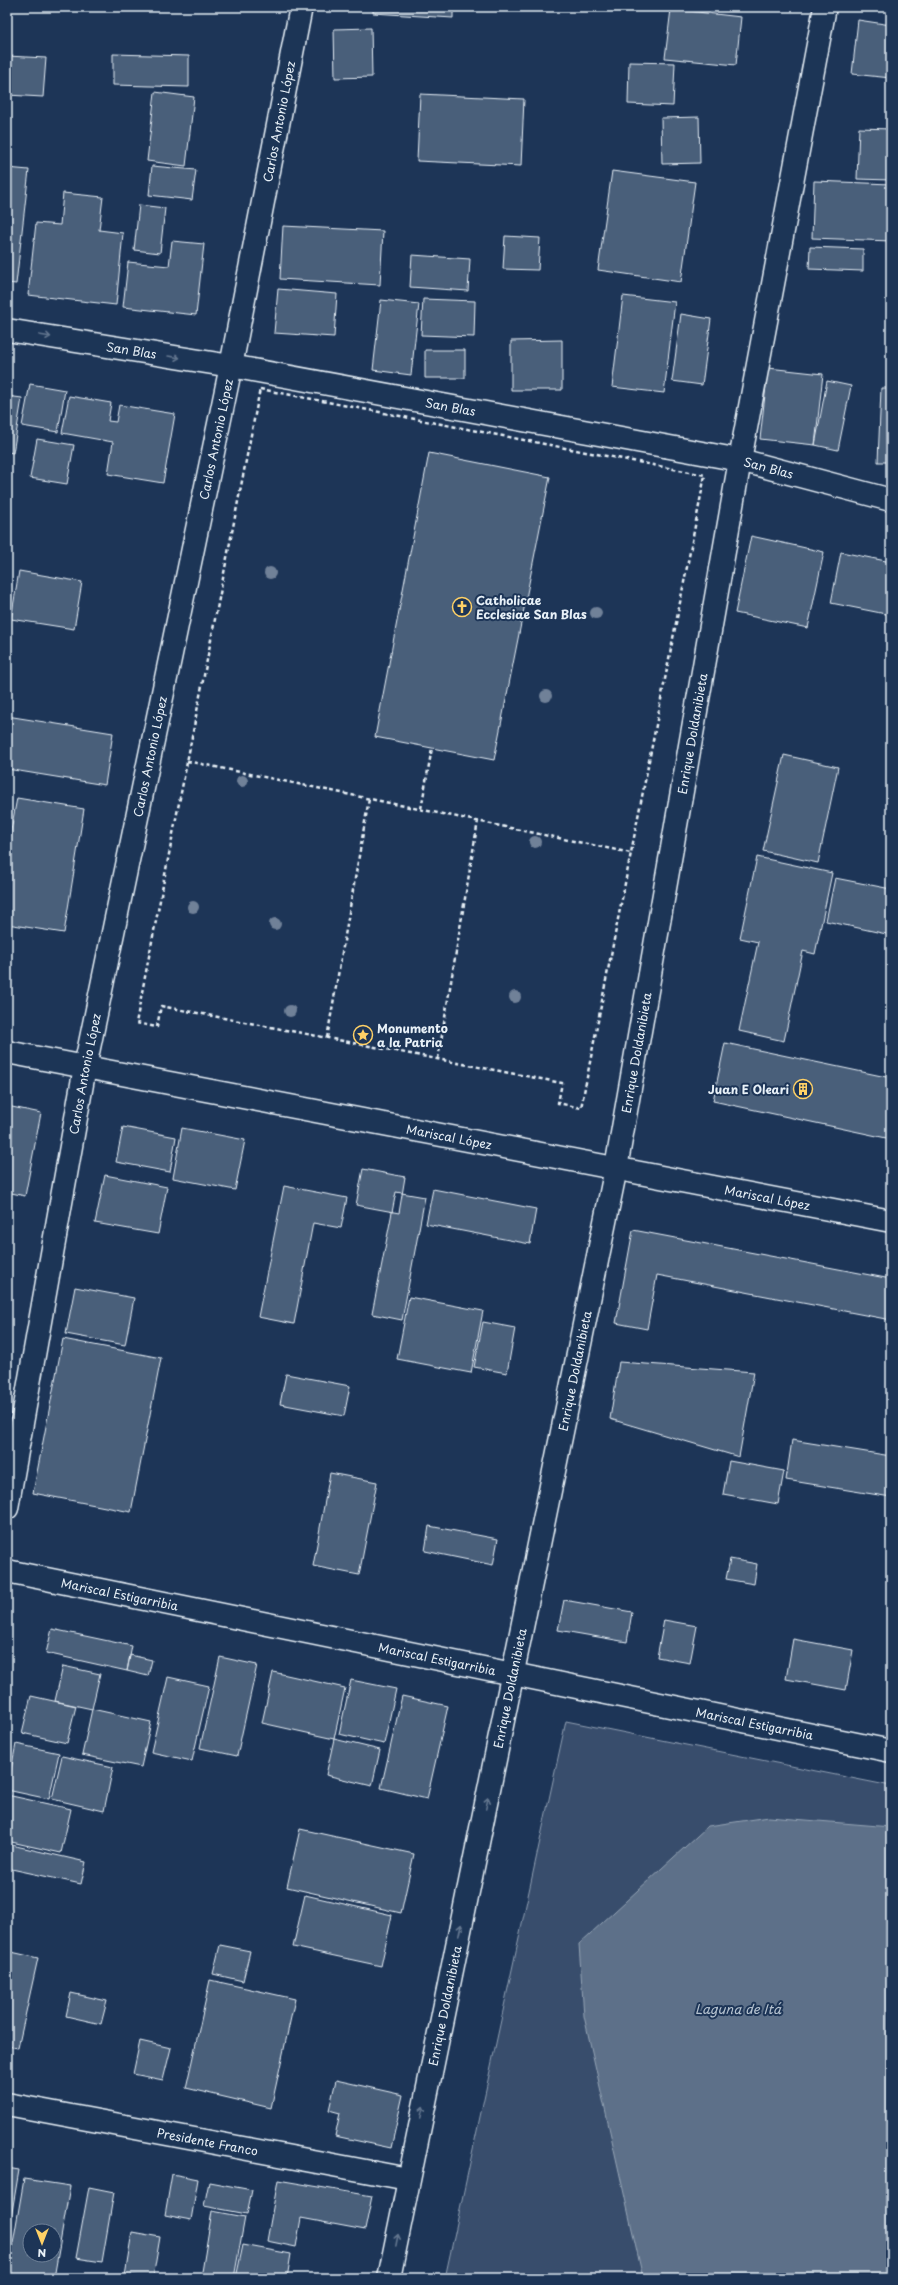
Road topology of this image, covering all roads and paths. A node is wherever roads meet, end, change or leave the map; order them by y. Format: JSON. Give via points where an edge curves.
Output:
{"nodes":[{"id":1,"x":300,"y":7,"type":"edge"},
{"id":2,"x":825,"y":7,"type":"edge"},
{"id":3,"x":7,"y":330,"type":"edge"},
{"id":4,"x":232,"y":366,"type":"junction"},
{"id":5,"x":740,"y":460,"type":"junction"},
{"id":6,"x":891,"y":500,"type":"edge"},
{"id":7,"x":432,"y":748,"type":"dead end"},
{"id":8,"x":187,"y":761,"type":"junction"},
{"id":9,"x":369,"y":799,"type":"junction"},
{"id":10,"x":421,"y":809,"type":"junction"},
{"id":11,"x":478,"y":821,"type":"junction"},
{"id":12,"x":631,"y":853,"type":"junction"},
{"id":13,"x":327,"y":1038,"type":"junction"},
{"id":14,"x":7,"y":1052,"type":"edge"},
{"id":15,"x":438,"y":1059,"type":"junction"},
{"id":16,"x":85,"y":1067,"type":"junction"},
{"id":17,"x":616,"y":1168,"type":"junction"},
{"id":18,"x":891,"y":1221,"type":"edge"},
{"id":19,"x":7,"y":1508,"type":"edge"},
{"id":20,"x":7,"y":1571,"type":"edge"},
{"id":21,"x":514,"y":1674,"type":"junction"},
{"id":22,"x":891,"y":1751,"type":"edge"},
{"id":23,"x":7,"y":2104,"type":"edge"},
{"id":24,"x":408,"y":2179,"type":"junction"},
{"id":25,"x":389,"y":2278,"type":"edge"}],
"edges":[{"from":1,"to":4,"type":"street","name":"Carlos Antonio López"},
{"from":2,"to":5,"type":"street","name":"Enrique Doldanibieta"},
{"from":3,"to":4,"type":"street","name":"San Blas","one_way":true},
{"from":4,"to":5,"type":"street","name":"San Blas"},
{"from":4,"to":16,"type":"street","name":"Carlos Antonio López"},
{"from":5,"to":6,"type":"street","name":"San Blas"},
{"from":5,"to":17,"type":"street","name":"Enrique Doldanibieta"},
{"from":7,"to":10,"type":"path"},
{"from":8,"to":9,"type":"path"},
{"from":8,"to":12,"type":"path","via":[[260,389],[705,475]]},
{"from":8,"to":13,"type":"path","via":[[136,1023],[158,1027],[162,1006]]},
{"from":9,"to":10,"type":"path"},
{"from":9,"to":13,"type":"path"},
{"from":10,"to":11,"type":"path"},
{"from":11,"to":12,"type":"path"},
{"from":11,"to":15,"type":"path"},
{"from":12,"to":15,"type":"path","via":[[581,1108],[558,1103],[562,1083]]},
{"from":13,"to":15,"type":"path"},
{"from":14,"to":16,"type":"street","name":"Mariscal López"},
{"from":16,"to":17,"type":"street","name":"Mariscal López"},
{"from":16,"to":19,"type":"street","name":"Carlos Antonio López"},
{"from":17,"to":18,"type":"street","name":"Mariscal López"},
{"from":17,"to":21,"type":"street","name":"Enrique Doldanibieta"},
{"from":20,"to":21,"type":"street","name":"Mariscal Estigarribia"},
{"from":21,"to":22,"type":"street","name":"Mariscal Estigarribia"},
{"from":24,"to":21,"type":"street","name":"Enrique Doldanibieta","one_way":true},
{"from":23,"to":24,"type":"street","name":"Presidente Franco"},
{"from":25,"to":24,"type":"street","name":"Enrique Doldanibieta","one_way":true}]}
